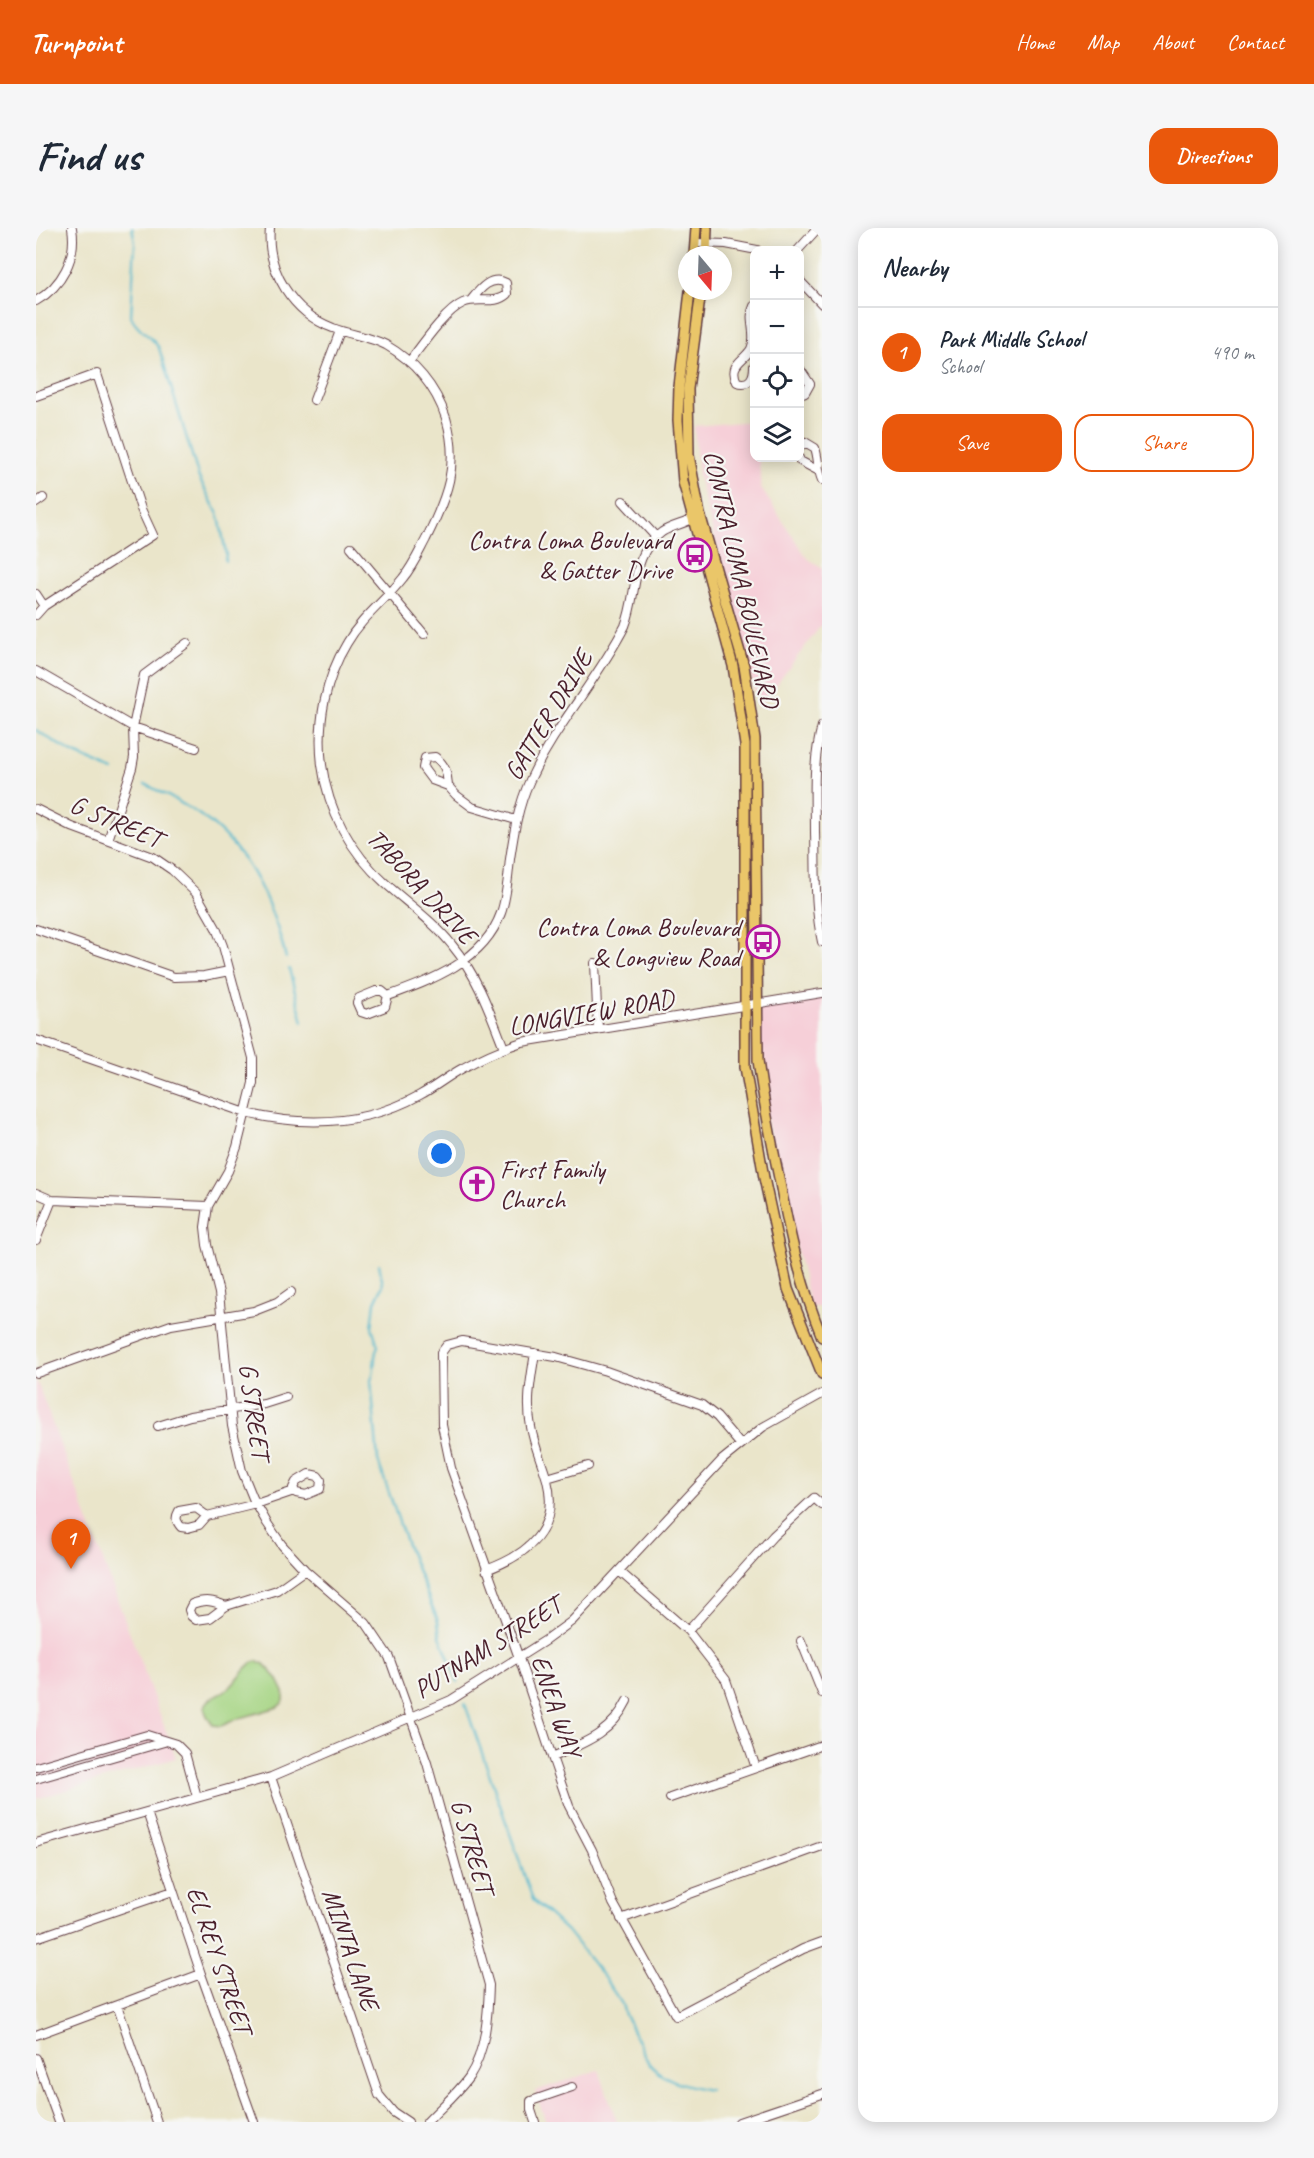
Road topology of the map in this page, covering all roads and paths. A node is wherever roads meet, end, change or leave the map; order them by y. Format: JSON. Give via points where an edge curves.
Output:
{"nodes":[{"id":1,"x":72,"y":228,"type":"edge"},
{"id":2,"x":270,"y":228,"type":"edge"},
{"id":3,"x":696,"y":228,"type":"edge"},
{"id":4,"x":707,"y":228,"type":"edge"},
{"id":5,"x":818,"y":228,"type":"edge"},
{"id":6,"x":696,"y":243,"type":"junction"},
{"id":7,"x":707,"y":243,"type":"junction"},
{"id":8,"x":696,"y":246,"type":"edge"},
{"id":9,"x":707,"y":246,"type":"edge"},
{"id":10,"x":802,"y":246,"type":"edge"},
{"id":11,"x":750,"y":249,"type":"edge"},
{"id":12,"x":804,"y":285,"type":"edge"},
{"id":13,"x":472,"y":299,"type":"dead end"},
{"id":14,"x":689,"y":300,"type":"edge"},
{"id":15,"x":700,"y":300,"type":"edge"},
{"id":16,"x":36,"y":301,"type":"edge"},
{"id":17,"x":822,"y":304,"type":"edge"},
{"id":18,"x":340,"y":331,"type":"junction"},
{"id":19,"x":750,"y":355,"type":"edge"},
{"id":20,"x":410,"y":362,"type":"junction"},
{"id":21,"x":804,"y":375,"type":"edge"},
{"id":22,"x":750,"y":380,"type":"edge"},
{"id":23,"x":804,"y":393,"type":"edge"},
{"id":24,"x":36,"y":396,"type":"edge"},
{"id":25,"x":314,"y":400,"type":"dead end"},
{"id":26,"x":804,"y":443,"type":"edge"},
{"id":27,"x":802,"y":462,"type":"edge"},
{"id":28,"x":817,"y":470,"type":"junction"},
{"id":29,"x":822,"y":480,"type":"edge"},
{"id":30,"x":623,"y":501,"type":"dead end"},
{"id":31,"x":697,"y":517,"type":"junction"},
{"id":32,"x":656,"y":537,"type":"junction"},
{"id":33,"x":351,"y":547,"type":"dead end"},
{"id":34,"x":389,"y":593,"type":"junction"},
{"id":35,"x":36,"y":594,"type":"edge"},
{"id":36,"x":44,"y":606,"type":"junction"},
{"id":37,"x":36,"y":615,"type":"edge"},
{"id":38,"x":424,"y":634,"type":"dead end"},
{"id":39,"x":187,"y":642,"type":"dead end"},
{"id":40,"x":36,"y":671,"type":"edge"},
{"id":41,"x":822,"y":726,"type":"edge"},
{"id":42,"x":133,"y":728,"type":"junction"},
{"id":43,"x":196,"y":748,"type":"dead end"},
{"id":44,"x":448,"y":786,"type":"dead end"},
{"id":45,"x":36,"y":808,"type":"edge"},
{"id":46,"x":516,"y":820,"type":"junction"},
{"id":47,"x":108,"y":840,"type":"junction"},
{"id":48,"x":36,"y":929,"type":"edge"},
{"id":49,"x":822,"y":942,"type":"edge"},
{"id":50,"x":464,"y":960,"type":"junction"},
{"id":51,"x":595,"y":963,"type":"dead end"},
{"id":52,"x":229,"y":971,"type":"junction"},
{"id":53,"x":822,"y":993,"type":"edge"},
{"id":54,"x":388,"y":996,"type":"dead end"},
{"id":55,"x":758,"y":1004,"type":"junction"},
{"id":56,"x":744,"y":1006,"type":"junction"},
{"id":57,"x":598,"y":1030,"type":"junction"},
{"id":58,"x":36,"y":1040,"type":"edge"},
{"id":59,"x":504,"y":1048,"type":"junction"},
{"id":60,"x":246,"y":1113,"type":"junction"},
{"id":61,"x":36,"y":1193,"type":"edge"},
{"id":62,"x":52,"y":1200,"type":"junction"},
{"id":63,"x":208,"y":1206,"type":"junction"},
{"id":64,"x":36,"y":1240,"type":"edge"},
{"id":65,"x":291,"y":1292,"type":"dead end"},
{"id":66,"x":222,"y":1317,"type":"junction"},
{"id":67,"x":822,"y":1337,"type":"edge"},
{"id":68,"x":535,"y":1353,"type":"junction"},
{"id":69,"x":37,"y":1373,"type":"edge"},
{"id":70,"x":822,"y":1374,"type":"edge"},
{"id":71,"x":822,"y":1394,"type":"edge"},
{"id":72,"x":286,"y":1397,"type":"dead end"},
{"id":73,"x":230,"y":1410,"type":"junction"},
{"id":74,"x":158,"y":1426,"type":"dead end"},
{"id":75,"x":740,"y":1444,"type":"junction"},
{"id":76,"x":588,"y":1466,"type":"dead end"},
{"id":77,"x":547,"y":1479,"type":"junction"},
{"id":78,"x":294,"y":1491,"type":"dead end"},
{"id":79,"x":256,"y":1504,"type":"junction"},
{"id":80,"x":822,"y":1505,"type":"edge"},
{"id":81,"x":207,"y":1516,"type":"dead end"},
{"id":82,"x":305,"y":1570,"type":"junction"},
{"id":83,"x":486,"y":1570,"type":"junction"},
{"id":84,"x":619,"y":1571,"type":"junction"},
{"id":85,"x":226,"y":1606,"type":"dead end"},
{"id":86,"x":688,"y":1631,"type":"junction"},
{"id":87,"x":801,"y":1641,"type":"dead end"},
{"id":88,"x":519,"y":1658,"type":"junction"},
{"id":89,"x":822,"y":1693,"type":"edge"},
{"id":90,"x":627,"y":1701,"type":"dead end"},
{"id":91,"x":412,"y":1717,"type":"junction"},
{"id":92,"x":165,"y":1742,"type":"junction"},
{"id":93,"x":822,"y":1745,"type":"edge"},
{"id":94,"x":552,"y":1757,"type":"junction"},
{"id":95,"x":36,"y":1767,"type":"edge"},
{"id":96,"x":756,"y":1768,"type":"junction"},
{"id":97,"x":271,"y":1777,"type":"junction"},
{"id":98,"x":36,"y":1779,"type":"edge"},
{"id":99,"x":197,"y":1797,"type":"junction"},
{"id":100,"x":670,"y":1798,"type":"dead end"},
{"id":101,"x":147,"y":1812,"type":"junction"},
{"id":102,"x":36,"y":1844,"type":"edge"},
{"id":103,"x":822,"y":1846,"type":"edge"},
{"id":104,"x":173,"y":1891,"type":"junction"},
{"id":105,"x":621,"y":1919,"type":"junction"},
{"id":106,"x":36,"y":1938,"type":"edge"},
{"id":107,"x":822,"y":1942,"type":"edge"},
{"id":108,"x":201,"y":1974,"type":"junction"},
{"id":109,"x":117,"y":2005,"type":"junction"},
{"id":110,"x":36,"y":2035,"type":"edge"},
{"id":111,"x":36,"y":2058,"type":"edge"},
{"id":112,"x":572,"y":2087,"type":"dead end"},
{"id":113,"x":822,"y":2094,"type":"edge"},
{"id":114,"x":59,"y":2122,"type":"edge"},
{"id":115,"x":157,"y":2122,"type":"edge"},
{"id":116,"x":254,"y":2122,"type":"edge"},
{"id":117,"x":408,"y":2122,"type":"edge"},
{"id":118,"x":427,"y":2122,"type":"edge"},
{"id":119,"x":535,"y":2122,"type":"edge"},
{"id":120,"x":739,"y":2122,"type":"edge"}],
"edges":[{"from":1,"to":16,"type":"street","via":[[72,253],[64,274],[55,287]]},
{"from":2,"to":18,"type":"street","name":"TABORA DRIVE","via":[[271,255],[286,289],[309,315]]},
{"from":3,"to":6,"type":"main road"},
{"from":4,"to":7,"type":"main road"},
{"from":5,"to":10,"type":"street"},
{"from":6,"to":7,"type":"street"},
{"from":6,"to":8,"type":"main road"},
{"from":7,"to":9,"type":"main road"},
{"from":7,"to":11,"type":"street"},
{"from":12,"to":17,"type":"street"},
{"from":13,"to":20,"type":"street","via":[[460,304],[433,330]]},
{"from":14,"to":31,"type":"main road","name":"CONTRA LOMA BOULEVARD","via":[[678,420],[683,482]]},
{"from":15,"to":31,"type":"main road","name":"CONTRA LOMA BOULEVARD","via":[[688,389],[689,455]]},
{"from":18,"to":20,"type":"street","name":"TABORA DRIVE","via":[[378,342]]},
{"from":18,"to":25,"type":"street"},
{"from":19,"to":22,"type":"street","via":[[737,362],[735,378],[742,384]]},
{"from":20,"to":34,"type":"street","name":"TABORA DRIVE","via":[[441,405],[452,464],[439,513],[408,571]]},
{"from":21,"to":23,"type":"street","via":[[810,384]]},
{"from":24,"to":36,"type":"street","via":[[97,374],[153,535]]},
{"from":26,"to":28,"type":"street","via":[[815,448]]},
{"from":27,"to":28,"type":"street"},
{"from":28,"to":29,"type":"street"},
{"from":30,"to":32,"type":"street"},
{"from":31,"to":32,"type":"street","name":"GATTER DRIVE"},
{"from":31,"to":55,"type":"main road","name":"CONTRA LOMA BOULEVARD","via":[[744,666],[755,739]]},
{"from":31,"to":56,"type":"main road","name":"CONTRA LOMA BOULEVARD","via":[[733,666],[744,745]]},
{"from":32,"to":46,"type":"street","name":"GATTER DRIVE","via":[[639,564],[626,626],[536,767]]},
{"from":33,"to":34,"type":"street"},
{"from":34,"to":38,"type":"street"},
{"from":34,"to":50,"type":"street","name":"TABORA DRIVE","via":[[353,633],[331,677],[321,731],[325,781],[339,821],[362,859]]},
{"from":35,"to":36,"type":"street"},
{"from":36,"to":37,"type":"street"},
{"from":39,"to":42,"type":"street","via":[[144,675]]},
{"from":40,"to":42,"type":"street"},
{"from":41,"to":49,"type":"street","via":[[815,751],[816,897]]},
{"from":42,"to":43,"type":"street"},
{"from":42,"to":47,"type":"street","via":[[132,768]]},
{"from":44,"to":46,"type":"street","via":[[472,807]]},
{"from":45,"to":47,"type":"street","name":"G STREET"},
{"from":46,"to":50,"type":"street","name":"GATTER DRIVE","via":[[501,913],[484,943]]},
{"from":47,"to":52,"type":"street","name":"G STREET","via":[[153,857],[195,893],[216,928]]},
{"from":48,"to":52,"type":"street","via":[[174,977]]},
{"from":50,"to":54,"type":"street","name":"GATTER DRIVE"},
{"from":50,"to":59,"type":"street","name":"TABORA DRIVE"},
{"from":51,"to":57,"type":"street"},
{"from":52,"to":60,"type":"street","name":"G STREET","via":[[253,1058],[253,1083]]},
{"from":53,"to":55,"type":"street","name":"LONGVIEW ROAD"},
{"from":55,"to":56,"type":"street","name":"LONGVIEW ROAD"},
{"from":55,"to":67,"type":"main road","name":"CONTRA LOMA BOULEVARD","via":[[758,1060],[764,1108],[789,1229]]},
{"from":56,"to":57,"type":"street","name":"LONGVIEW ROAD"},
{"from":56,"to":70,"type":"main road","name":"CONTRA LOMA BOULEVARD","via":[[745,1067],[768,1197],[788,1289]]},
{"from":57,"to":59,"type":"street","name":"LONGVIEW ROAD"},
{"from":58,"to":60,"type":"street","name":"LONGVIEW ROAD"},
{"from":59,"to":60,"type":"street","name":"LONGVIEW ROAD","via":[[404,1103],[363,1117],[300,1122]]},
{"from":60,"to":63,"type":"street","name":"G STREET","via":[[231,1164]]},
{"from":61,"to":62,"type":"street"},
{"from":62,"to":63,"type":"street"},
{"from":62,"to":64,"type":"street"},
{"from":63,"to":66,"type":"street","name":"G STREET","via":[[206,1238]]},
{"from":65,"to":66,"type":"street","via":[[266,1307]]},
{"from":66,"to":69,"type":"street","via":[[171,1325]]},
{"from":66,"to":73,"type":"street","name":"G STREET"},
{"from":68,"to":75,"type":"street","via":[[588,1365],[695,1402],[712,1412]]},
{"from":68,"to":77,"type":"street","via":[[529,1411],[533,1439]]},
{"from":68,"to":83,"type":"street","name":"ENEA WAY","via":[[467,1341],[452,1342],[441,1353],[442,1425],[451,1468]]},
{"from":71,"to":75,"type":"street","name":"PUTNAM STREET"},
{"from":72,"to":73,"type":"street"},
{"from":73,"to":74,"type":"street","via":[[189,1416]]},
{"from":73,"to":79,"type":"street","name":"G STREET","via":[[238,1458]]},
{"from":75,"to":84,"type":"street","name":"PUTNAM STREET"},
{"from":76,"to":77,"type":"street"},
{"from":77,"to":83,"type":"street","via":[[548,1515],[537,1538],[516,1557]]},
{"from":78,"to":79,"type":"street"},
{"from":79,"to":81,"type":"street"},
{"from":79,"to":82,"type":"street","name":"G STREET","via":[[275,1535]]},
{"from":80,"to":86,"type":"street","via":[[814,1498],[773,1536]]},
{"from":82,"to":85,"type":"street","via":[[277,1590]]},
{"from":82,"to":91,"type":"street","name":"G STREET","via":[[358,1614],[378,1638]]},
{"from":83,"to":88,"type":"street","name":"ENEA WAY"},
{"from":84,"to":86,"type":"street"},
{"from":84,"to":88,"type":"street","name":"PUTNAM STREET","via":[[572,1621]]},
{"from":86,"to":96,"type":"street","via":[[726,1680]]},
{"from":87,"to":89,"type":"street"},
{"from":88,"to":91,"type":"street","name":"PUTNAM STREET","via":[[451,1700]]},
{"from":88,"to":94,"type":"street","name":"ENEA WAY"},
{"from":90,"to":94,"type":"street","via":[[620,1717],[597,1736]]},
{"from":91,"to":97,"type":"street","name":"PUTNAM STREET"},
{"from":91,"to":118,"type":"street","name":"G STREET","via":[[489,1985],[485,2029],[477,2060],[465,2082]]},
{"from":92,"to":95,"type":"street","via":[[147,1735]]},
{"from":92,"to":98,"type":"street"},
{"from":92,"to":99,"type":"street","via":[[176,1744],[185,1753]]},
{"from":93,"to":96,"type":"street"},
{"from":94,"to":105,"type":"street","name":"ENEA WAY","via":[[569,1806]]},
{"from":96,"to":100,"type":"street"},
{"from":97,"to":99,"type":"street","name":"PUTNAM STREET"},
{"from":97,"to":117,"type":"street","name":"MINTA LANE","via":[[379,2095]]},
{"from":99,"to":101,"type":"street","name":"PUTNAM STREET"},
{"from":101,"to":102,"type":"street","name":"PUTNAM STREET"},
{"from":101,"to":104,"type":"street","name":"EL REY STREET"},
{"from":103,"to":105,"type":"street"},
{"from":104,"to":106,"type":"street"},
{"from":104,"to":108,"type":"street","name":"EL REY STREET"},
{"from":105,"to":107,"type":"street","name":"ENEA WAY","via":[[676,2016]]},
{"from":108,"to":109,"type":"street"},
{"from":108,"to":116,"type":"street","name":"EL REY STREET"},
{"from":109,"to":110,"type":"street"},
{"from":109,"to":115,"type":"street"},
{"from":111,"to":114,"type":"street"},
{"from":112,"to":119,"type":"street","via":[[531,2101]]},
{"from":113,"to":120,"type":"street"}]}
